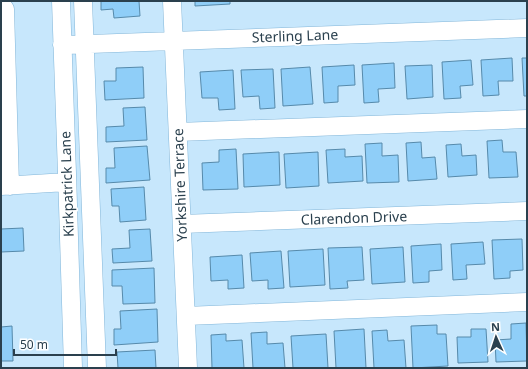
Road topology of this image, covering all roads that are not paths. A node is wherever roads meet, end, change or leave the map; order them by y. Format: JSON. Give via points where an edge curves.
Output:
{"nodes":[{"id":1,"x":61,"y":1,"type":"edge"},
{"id":2,"x":83,"y":1,"type":"edge"},
{"id":3,"x":172,"y":1,"type":"edge"},
{"id":4,"x":1,"y":4,"type":"edge"},
{"id":5,"x":527,"y":28,"type":"edge"},
{"id":6,"x":174,"y":41,"type":"junction"},
{"id":7,"x":84,"y":44,"type":"junction"},
{"id":8,"x":62,"y":45,"type":"junction"},
{"id":9,"x":527,"y":119,"type":"edge"},
{"id":10,"x":178,"y":132,"type":"junction"},
{"id":11,"x":67,"y":182,"type":"junction"},
{"id":12,"x":5,"y":186,"type":"edge"},
{"id":13,"x":527,"y":211,"type":"edge"},
{"id":14,"x":182,"y":224,"type":"junction"},
{"id":15,"x":527,"y":302,"type":"edge"},
{"id":16,"x":186,"y":316,"type":"junction"},
{"id":17,"x":73,"y":368,"type":"edge"},
{"id":18,"x":97,"y":368,"type":"edge"},
{"id":19,"x":188,"y":368,"type":"edge"}],
"edges":[{"from":1,"to":8,"type":"street","name":"Kirkpatrick Lane"},
{"from":2,"to":7,"type":"street"},
{"from":3,"to":6,"type":"street","name":"Yorkshire Terrace"},
{"from":4,"to":12,"type":"street","via":[[5,9]]},
{"from":5,"to":6,"type":"street","name":"Sterling Lane"},
{"from":6,"to":7,"type":"street","name":"Sterling Lane"},
{"from":6,"to":10,"type":"street","name":"Yorkshire Terrace"},
{"from":7,"to":8,"type":"street","name":"Sterling Lane"},
{"from":7,"to":18,"type":"street"},
{"from":8,"to":11,"type":"street","name":"Kirkpatrick Lane"},
{"from":9,"to":10,"type":"street"},
{"from":10,"to":14,"type":"street","name":"Yorkshire Terrace"},
{"from":11,"to":12,"type":"street"},
{"from":11,"to":17,"type":"street","name":"Kirkpatrick Lane"},
{"from":13,"to":14,"type":"street","name":"Clarendon Drive"},
{"from":14,"to":16,"type":"street","name":"Yorkshire Terrace"},
{"from":15,"to":16,"type":"street"},
{"from":16,"to":19,"type":"street","name":"Yorkshire Terrace"}]}
